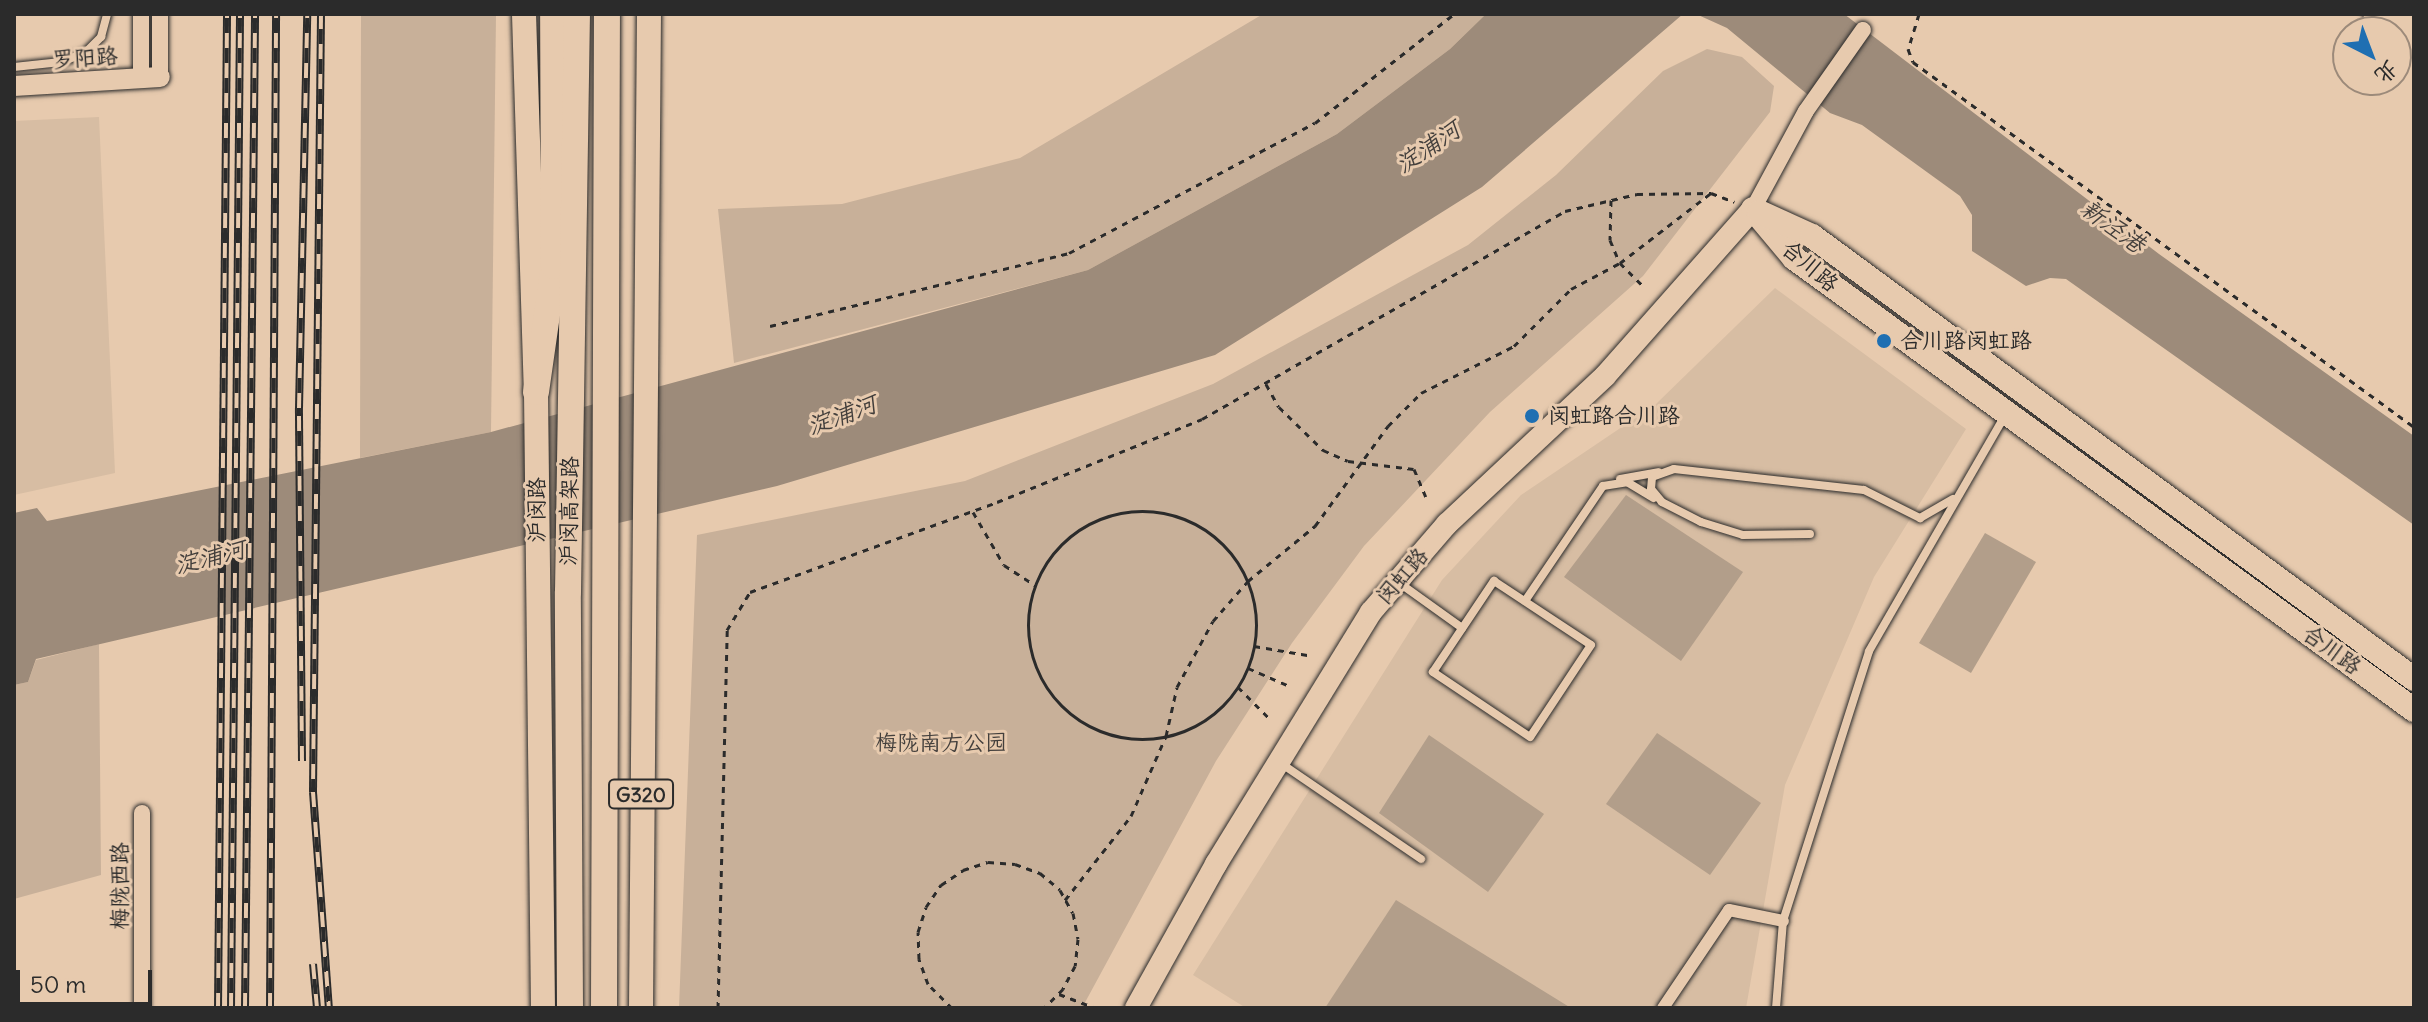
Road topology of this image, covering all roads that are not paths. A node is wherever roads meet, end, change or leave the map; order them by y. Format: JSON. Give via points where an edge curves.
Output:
{"nodes":[{"id":1,"x":107,"y":14,"type":"edge"},
{"id":2,"x":141,"y":14,"type":"edge"},
{"id":3,"x":160,"y":14,"type":"edge"},
{"id":4,"x":524,"y":14,"type":"edge"},
{"id":5,"x":553,"y":14,"type":"edge"},
{"id":6,"x":575,"y":14,"type":"edge"},
{"id":7,"x":610,"y":14,"type":"edge"},
{"id":8,"x":651,"y":14,"type":"edge"},
{"id":9,"x":1863,"y":30,"type":"dead end"},
{"id":10,"x":14,"y":67,"type":"edge"},
{"id":11,"x":150,"y":78,"type":"junction"},
{"id":12,"x":14,"y":86,"type":"edge"},
{"id":13,"x":1753,"y":209,"type":"junction"},
{"id":14,"x":536,"y":392,"type":"junction"},
{"id":15,"x":2006,"y":413,"type":"junction"},
{"id":16,"x":1664,"y":471,"type":"junction"},
{"id":17,"x":1615,"y":480,"type":"junction"},
{"id":18,"x":1960,"y":493,"type":"junction"},
{"id":19,"x":1662,"y":502,"type":"junction"},
{"id":20,"x":1810,"y":534,"type":"dead end"},
{"id":21,"x":1397,"y":582,"type":"junction"},
{"id":22,"x":1525,"y":601,"type":"junction"},
{"id":23,"x":1462,"y":628,"type":"junction"},
{"id":24,"x":2414,"y":679,"type":"edge"},
{"id":25,"x":2414,"y":710,"type":"edge"},
{"id":26,"x":1278,"y":762,"type":"junction"},
{"id":27,"x":142,"y":813,"type":"dead end"},
{"id":28,"x":1421,"y":859,"type":"dead end"},
{"id":29,"x":1783,"y":921,"type":"junction"},
{"id":30,"x":142,"y":1008,"type":"edge"},
{"id":31,"x":543,"y":1008,"type":"edge"},
{"id":32,"x":570,"y":1008,"type":"edge"},
{"id":33,"x":604,"y":1008,"type":"edge"},
{"id":34,"x":641,"y":1008,"type":"edge"},
{"id":35,"x":1136,"y":1008,"type":"edge"},
{"id":36,"x":1663,"y":1008,"type":"edge"},
{"id":37,"x":1776,"y":1008,"type":"edge"}],
"edges":[{"from":1,"to":10,"type":"lane","via":[[101,37],[85,53],[61,62]]},
{"from":2,"to":11,"type":"street"},
{"from":3,"to":11,"type":"street"},
{"from":4,"to":14,"type":"main road"},
{"from":5,"to":14,"type":"highway","name":"沪闵路","via":[[554,266]]},
{"from":6,"to":32,"type":"highway","name":"沪闵高架路","via":[[568,592]]},
{"from":7,"to":33,"type":"highway","name":"沪闵高架路"},
{"from":8,"to":34,"type":"main road","number":"G320"},
{"from":9,"to":13,"type":"street","via":[[1806,111]]},
{"from":11,"to":12,"type":"street","name":"罗阳路"},
{"from":13,"to":15,"type":"main road","name":"合川路","via":[[1794,258]]},
{"from":13,"to":21,"type":"main road","name":"闵虹路","via":[[1605,376],[1447,524]]},
{"from":13,"to":24,"type":"main road","name":"合川路","via":[[1812,236]]},
{"from":14,"to":31,"type":"main road","name":"沪闵路"},
{"from":15,"to":18,"type":"lane"},
{"from":15,"to":25,"type":"main road","name":"合川路"},
{"from":16,"to":17,"type":"lane"},
{"from":16,"to":18,"type":"lane","via":[[1864,490],[1920,518],[1936,513]]},
{"from":16,"to":19,"type":"lane","via":[[1652,477],[1651,489]]},
{"from":17,"to":19,"type":"lane"},
{"from":17,"to":22,"type":"lane","via":[[1591,501]]},
{"from":18,"to":29,"type":"lane","via":[[1869,651]]},
{"from":19,"to":20,"type":"lane","via":[[1743,535]]},
{"from":21,"to":23,"type":"lane"},
{"from":21,"to":26,"type":"main road","name":"闵虹路","via":[[1371,612]]},
{"from":22,"to":23,"type":"lane","via":[[1494,581]]},
{"from":22,"to":23,"type":"lane","via":[[1591,645],[1530,737],[1433,672]]},
{"from":26,"to":28,"type":"lane"},
{"from":26,"to":35,"type":"main road","name":"闵虹路"},
{"from":27,"to":30,"type":"street","name":"梅陇西路"},
{"from":29,"to":36,"type":"street","via":[[1729,910]]},
{"from":29,"to":37,"type":"lane"}]}
